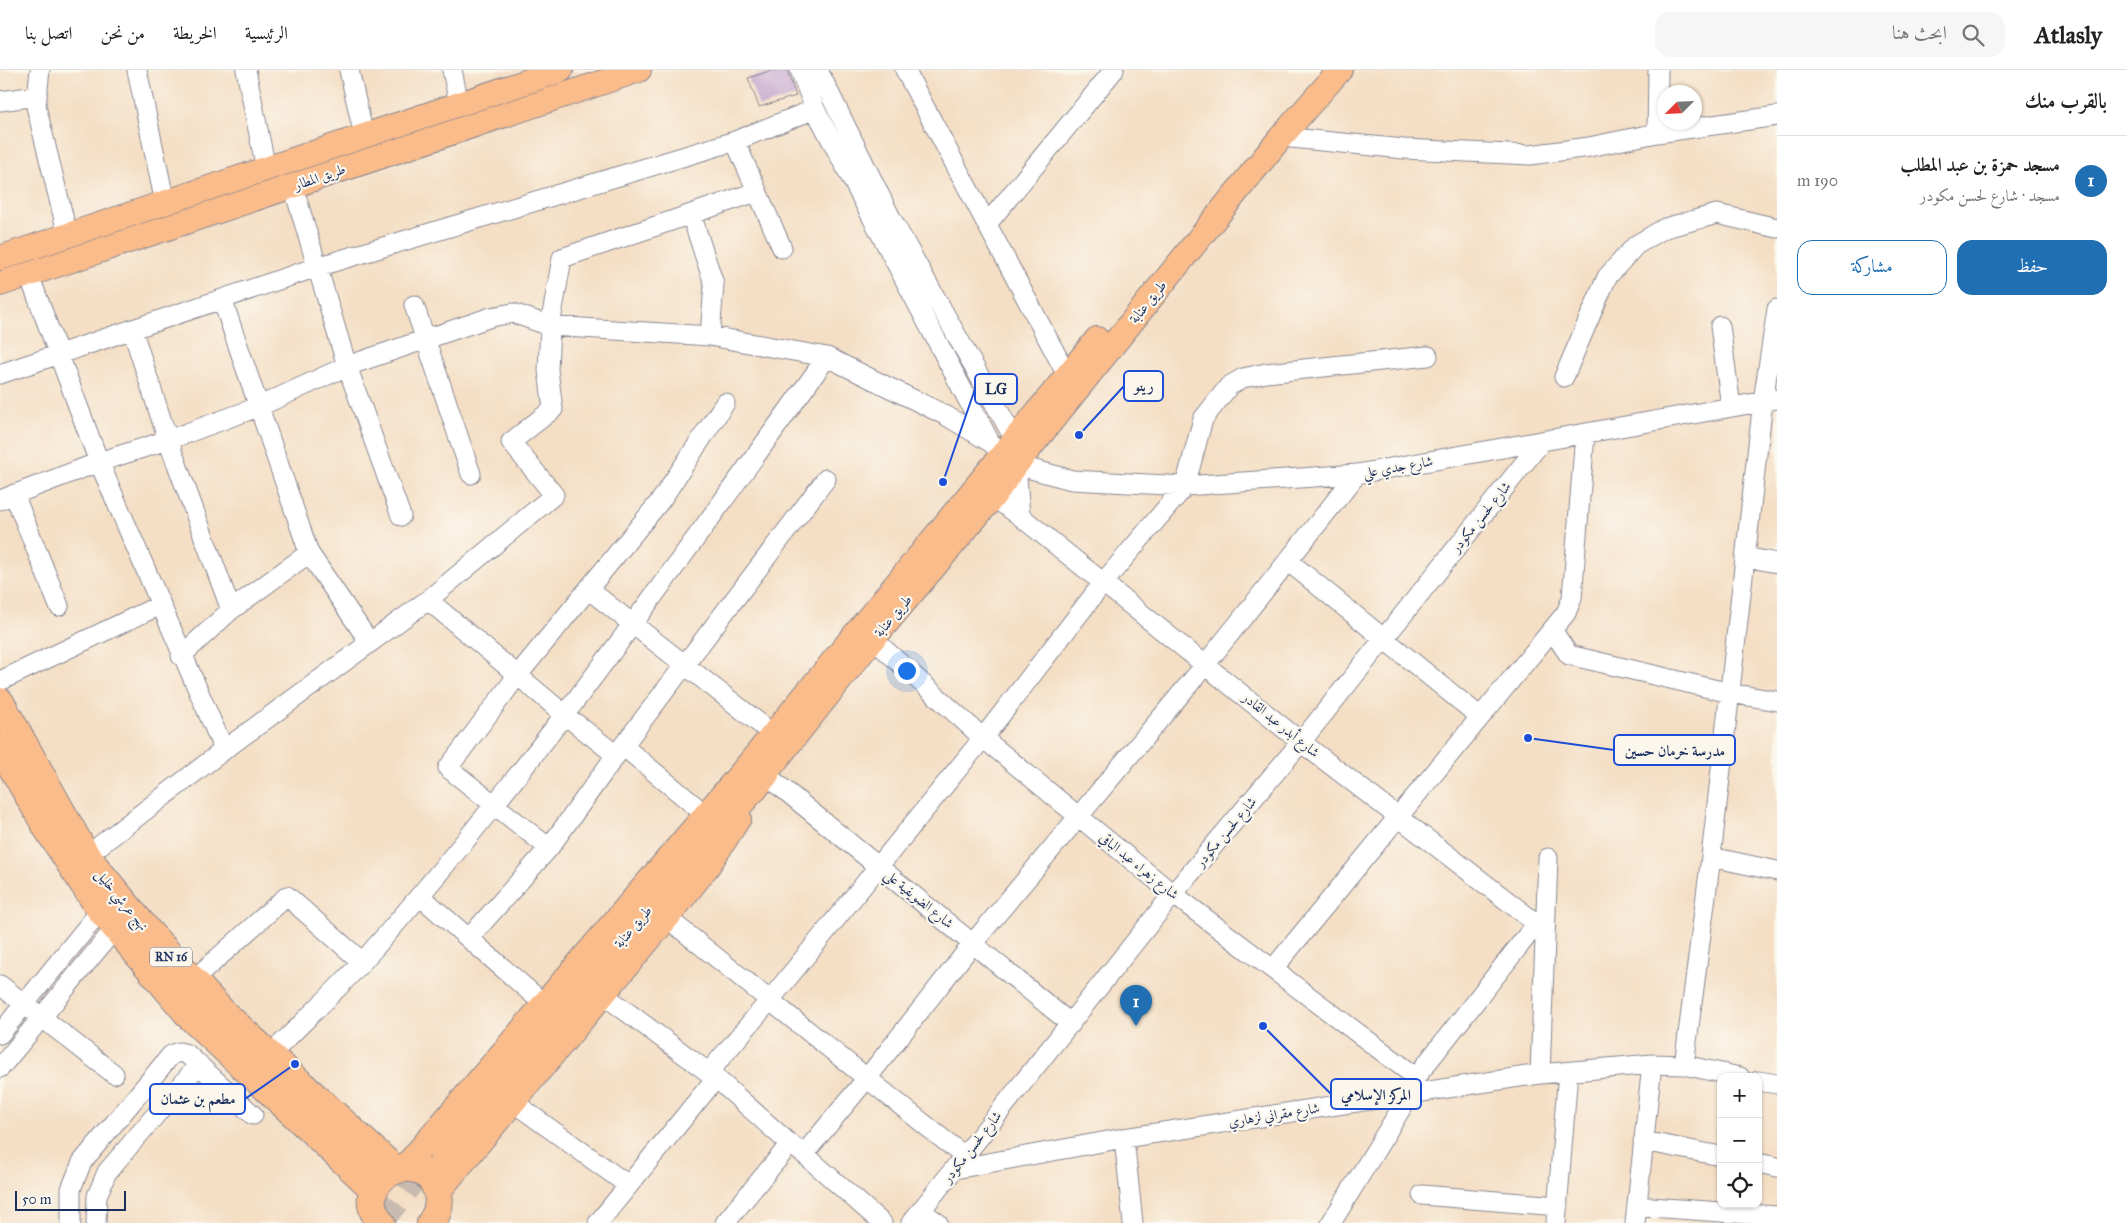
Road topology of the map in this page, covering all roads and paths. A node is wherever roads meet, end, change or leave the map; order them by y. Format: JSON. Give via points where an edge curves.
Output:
{"nodes":[{"id":1,"x":40,"y":70,"type":"edge"},
{"id":2,"x":137,"y":70,"type":"edge"},
{"id":3,"x":246,"y":70,"type":"edge"},
{"id":4,"x":349,"y":70,"type":"edge"},
{"id":5,"x":452,"y":70,"type":"edge"},
{"id":6,"x":561,"y":70,"type":"edge"},
{"id":7,"x":640,"y":70,"type":"edge"},
{"id":8,"x":800,"y":70,"type":"edge"},
{"id":9,"x":818,"y":70,"type":"edge"},
{"id":10,"x":905,"y":70,"type":"edge"},
{"id":11,"x":1114,"y":70,"type":"edge"},
{"id":12,"x":1319,"y":70,"type":"edge"},
{"id":13,"x":1340,"y":70,"type":"edge"},
{"id":14,"x":1658,"y":70,"type":"edge"},
{"id":15,"x":37,"y":96,"type":"junction"},
{"id":16,"x":0,"y":101,"type":"edge"},
{"id":17,"x":459,"y":104,"type":"junction"},
{"id":18,"x":815,"y":109,"type":"junction"},
{"id":19,"x":1777,"y":116,"type":"edge"},
{"id":20,"x":1657,"y":133,"type":"junction"},
{"id":21,"x":364,"y":136,"type":"junction"},
{"id":22,"x":1281,"y":137,"type":"junction"},
{"id":23,"x":735,"y":141,"type":"junction"},
{"id":24,"x":266,"y":169,"type":"junction"},
{"id":25,"x":293,"y":186,"type":"junction"},
{"id":26,"x":756,"y":192,"type":"junction"},
{"id":27,"x":165,"y":203,"type":"junction"},
{"id":28,"x":691,"y":214,"type":"junction"},
{"id":29,"x":987,"y":224,"type":"junction"},
{"id":30,"x":1777,"y":228,"type":"edge"},
{"id":31,"x":68,"y":236,"type":"junction"},
{"id":32,"x":782,"y":248,"type":"dead end"},
{"id":33,"x":0,"y":258,"type":"edge"},
{"id":34,"x":317,"y":267,"type":"junction"},
{"id":35,"x":30,"y":275,"type":"junction"},
{"id":36,"x":0,"y":284,"type":"edge"},
{"id":37,"x":222,"y":299,"type":"junction"},
{"id":38,"x":414,"y":305,"type":"dead end"},
{"id":39,"x":1777,"y":309,"type":"edge"},
{"id":40,"x":550,"y":326,"type":"junction"},
{"id":41,"x":1720,"y":326,"type":"dead end"},
{"id":42,"x":132,"y":329,"type":"junction"},
{"id":43,"x":710,"y":336,"type":"junction"},
{"id":44,"x":425,"y":339,"type":"junction"},
{"id":45,"x":58,"y":353,"type":"junction"},
{"id":46,"x":1428,"y":356,"type":"dead end"},
{"id":47,"x":827,"y":357,"type":"junction"},
{"id":48,"x":346,"y":366,"type":"junction"},
{"id":49,"x":0,"y":374,"type":"edge"},
{"id":50,"x":1067,"y":375,"type":"junction"},
{"id":51,"x":1564,"y":377,"type":"dead end"},
{"id":52,"x":1770,"y":400,"type":"edge"},
{"id":53,"x":724,"y":403,"type":"dead end"},
{"id":54,"x":258,"y":407,"type":"junction"},
{"id":55,"x":1731,"y":407,"type":"junction"},
{"id":56,"x":1585,"y":434,"type":"junction"},
{"id":57,"x":168,"y":440,"type":"junction"},
{"id":58,"x":1542,"y":441,"type":"junction"},
{"id":59,"x":1005,"y":450,"type":"junction"},
{"id":60,"x":99,"y":462,"type":"junction"},
{"id":61,"x":471,"y":474,"type":"dead end"},
{"id":62,"x":1357,"y":474,"type":"junction"},
{"id":63,"x":826,"y":479,"type":"dead end"},
{"id":64,"x":1185,"y":486,"type":"junction"},
{"id":65,"x":7,"y":497,"type":"edge"},
{"id":66,"x":993,"y":497,"type":"junction"},
{"id":67,"x":401,"y":516,"type":"dead end"},
{"id":68,"x":1020,"y":516,"type":"junction"},
{"id":69,"x":309,"y":553,"type":"junction"},
{"id":70,"x":1745,"y":557,"type":"junction"},
{"id":71,"x":1288,"y":561,"type":"junction"},
{"id":72,"x":1777,"y":563,"type":"edge"},
{"id":73,"x":1103,"y":583,"type":"junction"},
{"id":74,"x":588,"y":589,"type":"junction"},
{"id":75,"x":428,"y":600,"type":"junction"},
{"id":76,"x":160,"y":605,"type":"junction"},
{"id":77,"x":59,"y":606,"type":"dead end"},
{"id":78,"x":231,"y":610,"type":"junction"},
{"id":79,"x":634,"y":624,"type":"junction"},
{"id":80,"x":1552,"y":630,"type":"junction"},
{"id":81,"x":1383,"y":638,"type":"junction"},
{"id":82,"x":874,"y":639,"type":"junction"},
{"id":83,"x":370,"y":643,"type":"junction"},
{"id":84,"x":181,"y":656,"type":"junction"},
{"id":85,"x":684,"y":665,"type":"junction"},
{"id":86,"x":1206,"y":665,"type":"junction"},
{"id":87,"x":517,"y":676,"type":"junction"},
{"id":88,"x":0,"y":681,"type":"edge"},
{"id":89,"x":1730,"y":693,"type":"junction"},
{"id":90,"x":1777,"y":701,"type":"edge"},
{"id":91,"x":0,"y":702,"type":"edge"},
{"id":92,"x":564,"y":715,"type":"junction"},
{"id":93,"x":1479,"y":716,"type":"junction"},
{"id":94,"x":773,"y":734,"type":"junction"},
{"id":95,"x":982,"y":738,"type":"junction"},
{"id":96,"x":1301,"y":742,"type":"junction"},
{"id":97,"x":0,"y":746,"type":"edge"},
{"id":98,"x":224,"y":750,"type":"junction"},
{"id":99,"x":620,"y":750,"type":"junction"},
{"id":100,"x":756,"y":771,"type":"junction"},
{"id":101,"x":493,"y":804,"type":"junction"},
{"id":102,"x":706,"y":815,"type":"junction"},
{"id":103,"x":1077,"y":816,"type":"junction"},
{"id":104,"x":1399,"y":817,"type":"junction"},
{"id":105,"x":549,"y":848,"type":"junction"},
{"id":106,"x":86,"y":856,"type":"junction"},
{"id":107,"x":1711,"y":857,"type":"junction"},
{"id":108,"x":1548,"y":858,"type":"dead end"},
{"id":109,"x":878,"y":866,"type":"junction"},
{"id":110,"x":1777,"y":871,"type":"edge"},
{"id":111,"x":1173,"y":894,"type":"junction"},
{"id":112,"x":420,"y":896,"type":"junction"},
{"id":113,"x":114,"y":912,"type":"junction"},
{"id":114,"x":667,"y":918,"type":"junction"},
{"id":115,"x":1541,"y":926,"type":"junction"},
{"id":116,"x":470,"y":937,"type":"junction"},
{"id":117,"x":973,"y":942,"type":"junction"},
{"id":118,"x":362,"y":962,"type":"junction"},
{"id":119,"x":1273,"y":969,"type":"junction"},
{"id":120,"x":192,"y":981,"type":"junction"},
{"id":121,"x":0,"y":985,"type":"edge"},
{"id":122,"x":604,"y":996,"type":"junction"},
{"id":123,"x":770,"y":1000,"type":"junction"},
{"id":124,"x":24,"y":1003,"type":"junction"},
{"id":125,"x":543,"y":1003,"type":"junction"},
{"id":126,"x":41,"y":1017,"type":"junction"},
{"id":127,"x":1071,"y":1024,"type":"junction"},
{"id":128,"x":0,"y":1034,"type":"edge"},
{"id":129,"x":269,"y":1056,"type":"junction"},
{"id":130,"x":199,"y":1064,"type":"junction"},
{"id":131,"x":1652,"y":1064,"type":"junction"},
{"id":132,"x":1684,"y":1065,"type":"junction"},
{"id":133,"x":0,"y":1068,"type":"edge"},
{"id":134,"x":1568,"y":1072,"type":"junction"},
{"id":135,"x":1721,"y":1073,"type":"edge"},
{"id":136,"x":114,"y":1074,"type":"dead end"},
{"id":137,"x":1540,"y":1074,"type":"junction"},
{"id":138,"x":713,"y":1075,"type":"junction"},
{"id":139,"x":868,"y":1077,"type":"junction"},
{"id":140,"x":1762,"y":1081,"type":"edge"},
{"id":141,"x":1777,"y":1084,"type":"edge"},
{"id":142,"x":1413,"y":1086,"type":"junction"},
{"id":143,"x":141,"y":1091,"type":"junction"},
{"id":144,"x":512,"y":1102,"type":"junction"},
{"id":145,"x":161,"y":1108,"type":"junction"},
{"id":146,"x":253,"y":1115,"type":"dead end"},
{"id":147,"x":1124,"y":1138,"type":"junction"},
{"id":148,"x":1643,"y":1141,"type":"junction"},
{"id":149,"x":797,"y":1149,"type":"junction"},
{"id":150,"x":1717,"y":1155,"type":"edge"},
{"id":151,"x":438,"y":1157,"type":"tunnel mouth"},
{"id":152,"x":959,"y":1163,"type":"junction"},
{"id":153,"x":1762,"y":1164,"type":"edge"},
{"id":154,"x":1777,"y":1167,"type":"edge"},
{"id":155,"x":352,"y":1168,"type":"junction"},
{"id":156,"x":400,"y":1168,"type":"junction"},
{"id":157,"x":628,"y":1185,"type":"junction"},
{"id":158,"x":1422,"y":1195,"type":"dead end"},
{"id":159,"x":368,"y":1212,"type":"edge"},
{"id":160,"x":440,"y":1212,"type":"edge"},
{"id":161,"x":1557,"y":1214,"type":"edge"},
{"id":162,"x":1636,"y":1214,"type":"edge"},
{"id":163,"x":1777,"y":1216,"type":"edge"},
{"id":164,"x":916,"y":1217,"type":"edge"},
{"id":165,"x":71,"y":1223,"type":"edge"},
{"id":166,"x":96,"y":1223,"type":"edge"},
{"id":167,"x":598,"y":1223,"type":"edge"},
{"id":168,"x":726,"y":1223,"type":"edge"},
{"id":169,"x":882,"y":1223,"type":"edge"},
{"id":170,"x":938,"y":1223,"type":"edge"},
{"id":171,"x":1133,"y":1223,"type":"edge"},
{"id":172,"x":1331,"y":1223,"type":"edge"}],
"edges":[{"from":1,"to":15,"type":"street"},
{"from":2,"to":27,"type":"street"},
{"from":3,"to":24,"type":"street"},
{"from":4,"to":21,"type":"street"},
{"from":5,"to":17,"type":"street"},
{"from":6,"to":17,"type":"main road","name":"طريق المطار"},
{"from":7,"to":25,"type":"main road","name":"طريق المطار"},
{"from":8,"to":18,"type":"street"},
{"from":9,"to":59,"type":"street"},
{"from":10,"to":29,"type":"street"},
{"from":11,"to":29,"type":"street"},
{"from":12,"to":50,"type":"main road","name":"طريق عنابة","via":[[1276,118]]},
{"from":13,"to":22,"type":"main road","name":"طريق عنابة"},
{"from":14,"to":20,"type":"street"},
{"from":15,"to":16,"type":"street"},
{"from":15,"to":31,"type":"street","via":[[36,106]]},
{"from":17,"to":21,"type":"main road","name":"طريق المطار"},
{"from":18,"to":23,"type":"street"},
{"from":18,"to":59,"type":"street"},
{"from":19,"to":20,"type":"street"},
{"from":20,"to":22,"type":"street","via":[[1530,155],[1404,149]]},
{"from":21,"to":24,"type":"main road","name":"طريق المطار"},
{"from":22,"to":59,"type":"main road","name":"طريق عنابة"},
{"from":23,"to":26,"type":"street"},
{"from":23,"to":34,"type":"street"},
{"from":24,"to":27,"type":"main road","name":"طريق المطار"},
{"from":25,"to":34,"type":"street"},
{"from":25,"to":35,"type":"main road","name":"طريق المطار"},
{"from":26,"to":28,"type":"street"},
{"from":26,"to":32,"type":"street"},
{"from":27,"to":31,"type":"main road","name":"طريق المطار"},
{"from":28,"to":40,"type":"street","via":[[562,258]]},
{"from":28,"to":43,"type":"street","via":[[714,284]]},
{"from":29,"to":50,"type":"street"},
{"from":30,"to":51,"type":"street","via":[[1716,214],[1665,228],[1636,245],[1607,277]]},
{"from":31,"to":33,"type":"main road","name":"طريق المطار"},
{"from":34,"to":37,"type":"street"},
{"from":34,"to":48,"type":"street"},
{"from":35,"to":36,"type":"main road","name":"طريق المطار"},
{"from":35,"to":45,"type":"street"},
{"from":37,"to":42,"type":"street"},
{"from":37,"to":54,"type":"street"},
{"from":38,"to":44,"type":"street"},
{"from":39,"to":52,"type":"street"},
{"from":40,"to":43,"type":"street","name":"شارع جدي علي"},
{"from":40,"to":44,"type":"street","name":"شارع جدي علي","via":[[513,313]]},
{"from":40,"to":75,"type":"street","via":[[548,370],[553,409],[511,442],[554,495]]},
{"from":41,"to":55,"type":"street"},
{"from":42,"to":45,"type":"street"},
{"from":42,"to":57,"type":"street"},
{"from":43,"to":47,"type":"street","name":"شارع جدي علي"},
{"from":44,"to":48,"type":"street","name":"شارع جدي علي"},
{"from":44,"to":61,"type":"street"},
{"from":45,"to":49,"type":"street"},
{"from":45,"to":60,"type":"street"},
{"from":46,"to":64,"type":"street","via":[[1243,378],[1229,386],[1203,419]]},
{"from":47,"to":59,"type":"street","name":"شارع جدي علي","via":[[945,415]]},
{"from":47,"to":79,"type":"street"},
{"from":48,"to":54,"type":"street","name":"شارع جدي علي"},
{"from":48,"to":67,"type":"street"},
{"from":50,"to":59,"type":"main road","name":"طريق عنابة"},
{"from":52,"to":55,"type":"street","name":"شارع جدي علي"},
{"from":52,"to":70,"type":"street"},
{"from":53,"to":74,"type":"street","via":[[661,500]]},
{"from":54,"to":57,"type":"street","name":"شارع جدي علي"},
{"from":54,"to":69,"type":"street"},
{"from":55,"to":56,"type":"street","name":"شارع جدي علي"},
{"from":56,"to":58,"type":"street","name":"شارع جدي علي"},
{"from":56,"to":80,"type":"street","via":[[1572,598],[1566,613]]},
{"from":57,"to":60,"type":"street","name":"شارع جدي علي"},
{"from":57,"to":78,"type":"street"},
{"from":58,"to":62,"type":"street","name":"شارع جدي علي"},
{"from":58,"to":81,"type":"street","name":"شارع لحسن مكودر"},
{"from":59,"to":64,"type":"street","name":"شارع جدي علي","via":[[1072,480]]},
{"from":59,"to":66,"type":"main road","name":"طريق عنابة"},
{"from":59,"to":68,"type":"street"},
{"from":59,"to":94,"type":"main road","name":"طريق عنابة"},
{"from":60,"to":65,"type":"street","name":"شارع جدي علي"},
{"from":60,"to":76,"type":"street"},
{"from":62,"to":64,"type":"street","name":"شارع جدي علي"},
{"from":62,"to":71,"type":"street"},
{"from":63,"to":85,"type":"street"},
{"from":64,"to":73,"type":"street"},
{"from":65,"to":77,"type":"street"},
{"from":66,"to":68,"type":"street","name":"شارع أبدر عبد القادر"},
{"from":66,"to":82,"type":"main road","name":"طريق عنابة"},
{"from":68,"to":73,"type":"street","name":"شارع أبدر عبد القادر"},
{"from":69,"to":78,"type":"street"},
{"from":69,"to":83,"type":"street"},
{"from":70,"to":72,"type":"street"},
{"from":70,"to":89,"type":"street"},
{"from":71,"to":81,"type":"street"},
{"from":71,"to":86,"type":"street"},
{"from":73,"to":86,"type":"street","name":"شارع أبدر عبد القادر"},
{"from":73,"to":95,"type":"street"},
{"from":74,"to":79,"type":"street"},
{"from":74,"to":87,"type":"street"},
{"from":75,"to":83,"type":"street"},
{"from":75,"to":87,"type":"street"},
{"from":76,"to":84,"type":"street"},
{"from":76,"to":88,"type":"street"},
{"from":78,"to":84,"type":"street"},
{"from":79,"to":85,"type":"street"},
{"from":79,"to":92,"type":"street"},
{"from":80,"to":89,"type":"street","via":[[1569,655]]},
{"from":80,"to":93,"type":"street"},
{"from":81,"to":93,"type":"street"},
{"from":81,"to":96,"type":"street","name":"شارع لحسن مكودر"},
{"from":82,"to":95,"type":"street","name":"شارع زهراء عبد الباقي"},
{"from":82,"to":100,"type":"main road","name":"طريق عنابة"},
{"from":83,"to":98,"type":"street"},
{"from":84,"to":98,"type":"street"},
{"from":85,"to":94,"type":"street"},
{"from":85,"to":99,"type":"street"},
{"from":86,"to":96,"type":"street","name":"شارع أبدر عبد القادر"},
{"from":86,"to":103,"type":"street"},
{"from":87,"to":92,"type":"street"},
{"from":87,"to":101,"type":"street","via":[[448,768]]},
{"from":89,"to":90,"type":"street"},
{"from":89,"to":107,"type":"street"},
{"from":91,"to":106,"type":"highway","name":"نهج عرشي خليل","number":"RN 16"},
{"from":92,"to":99,"type":"street"},
{"from":92,"to":101,"type":"street"},
{"from":93,"to":104,"type":"street"},
{"from":94,"to":100,"type":"main road","name":"طريق عنابة"},
{"from":95,"to":103,"type":"street","name":"شارع زهراء عبد الباقي"},
{"from":95,"to":109,"type":"street"},
{"from":96,"to":104,"type":"street","name":"شارع أبدر عبد القادر"},
{"from":96,"to":111,"type":"street","name":"شارع لحسن مكودر"},
{"from":97,"to":113,"type":"highway","name":"نهج عرشي خليل","number":"RN 16","via":[[48,829]]},
{"from":98,"to":106,"type":"street"},
{"from":99,"to":102,"type":"street"},
{"from":99,"to":105,"type":"street"},
{"from":100,"to":102,"type":"main road"},
{"from":100,"to":109,"type":"street","name":"شارع الضويفية علي"},
{"from":100,"to":114,"type":"main road","via":[[708,866]]},
{"from":100,"to":151,"type":"highway","name":"طريق عنابة","via":[[625,936]]},
{"from":101,"to":105,"type":"street"},
{"from":101,"to":112,"type":"street"},
{"from":102,"to":125,"type":"main road"},
{"from":103,"to":111,"type":"street","name":"شارع زهراء عبد الباقي"},
{"from":103,"to":117,"type":"street"},
{"from":104,"to":115,"type":"street","name":"شارع أبدر عبد القادر"},
{"from":104,"to":119,"type":"street"},
{"from":105,"to":116,"type":"street"},
{"from":106,"to":113,"type":"highway","name":"نهج عرشي خليل","number":"RN 16"},
{"from":107,"to":110,"type":"street"},
{"from":107,"to":132,"type":"street"},
{"from":108,"to":115,"type":"street"},
{"from":109,"to":117,"type":"street","name":"شارع الضويفية علي"},
{"from":109,"to":123,"type":"street"},
{"from":111,"to":119,"type":"street","name":"شارع زهراء عبد الباقي"},
{"from":111,"to":127,"type":"street","name":"شارع لحسن مكودر"},
{"from":112,"to":116,"type":"street"},
{"from":112,"to":118,"type":"street"},
{"from":113,"to":120,"type":"highway","name":"نهج عرشي خليل","number":"RN 16"},
{"from":113,"to":124,"type":"street"},
{"from":113,"to":126,"type":"street"},
{"from":113,"to":155,"type":"highway","name":"نهج عرشي خليل","number":"RN 16","via":[[191,1017]]},
{"from":114,"to":122,"type":"main road"},
{"from":114,"to":123,"type":"street"},
{"from":115,"to":137,"type":"street"},
{"from":115,"to":142,"type":"street"},
{"from":116,"to":125,"type":"street"},
{"from":117,"to":127,"type":"street","name":"شارع الضويفية علي"},
{"from":117,"to":139,"type":"street"},
{"from":118,"to":120,"type":"street","via":[[287,896]]},
{"from":118,"to":129,"type":"street"},
{"from":119,"to":142,"type":"street","name":"شارع زهراء عبد الباقي"},
{"from":120,"to":129,"type":"highway","name":"نهج عرشي خليل","number":"RN 16"},
{"from":121,"to":124,"type":"street"},
{"from":122,"to":138,"type":"street"},
{"from":122,"to":144,"type":"main road"},
{"from":123,"to":138,"type":"street"},
{"from":123,"to":139,"type":"street"},
{"from":124,"to":126,"type":"street"},
{"from":124,"to":128,"type":"street"},
{"from":125,"to":156,"type":"main road"},
{"from":126,"to":133,"type":"street"},
{"from":126,"to":136,"type":"street"},
{"from":127,"to":152,"type":"street","name":"شارع لحسن مكودر"},
{"from":129,"to":156,"type":"highway","name":"نهج عرشي خليل","number":"RN 16"},
{"from":130,"to":143,"type":"street","via":[[187,1054],[175,1053]]},
{"from":130,"to":145,"type":"street"},
{"from":130,"to":146,"type":"street"},
{"from":131,"to":132,"type":"street","name":"شارع مقراني لزهاري"},
{"from":131,"to":134,"type":"street","name":"شارع مقراني لزهاري"},
{"from":131,"to":148,"type":"street"},
{"from":132,"to":135,"type":"street","name":"شارع مقراني لزهاري"},
{"from":134,"to":137,"type":"street","name":"شارع مقراني لزهاري"},
{"from":134,"to":161,"type":"street"},
{"from":137,"to":142,"type":"street","name":"شارع مقراني لزهاري"},
{"from":138,"to":149,"type":"street"},
{"from":138,"to":157,"type":"street"},
{"from":139,"to":149,"type":"street"},
{"from":139,"to":152,"type":"street"},
{"from":140,"to":141,"type":"street"},
{"from":142,"to":147,"type":"street","name":"شارع مقراني لزهاري"},
{"from":142,"to":172,"type":"street"},
{"from":143,"to":145,"type":"street"},
{"from":143,"to":165,"type":"street","via":[[77,1170],[71,1189]]},
{"from":144,"to":157,"type":"street"},
{"from":144,"to":160,"type":"main road"},
{"from":145,"to":166,"type":"street","via":[[104,1176],[97,1196]]},
{"from":147,"to":152,"type":"street","name":"شارع مقراني لزهاري"},
{"from":147,"to":171,"type":"street"},
{"from":148,"to":150,"type":"street"},
{"from":148,"to":162,"type":"street"},
{"from":149,"to":168,"type":"street"},
{"from":149,"to":169,"type":"street"},
{"from":152,"to":164,"type":"street","name":"شارع لحسن مكودر"},
{"from":153,"to":154,"type":"street"},
{"from":155,"to":159,"type":"highway","name":"نهج عرشي خليل","number":"RN 16"},
{"from":155,"to":159,"type":"highway","via":[[361,1184],[362,1211]]},
{"from":156,"to":159,"type":"highway","via":[[379,1181]]},
{"from":156,"to":160,"type":"highway","via":[[422,1172],[429,1177]]},
{"from":157,"to":167,"type":"street"},
{"from":158,"to":161,"type":"street"},
{"from":162,"to":163,"type":"street"},
{"from":164,"to":170,"type":"street"}]}
